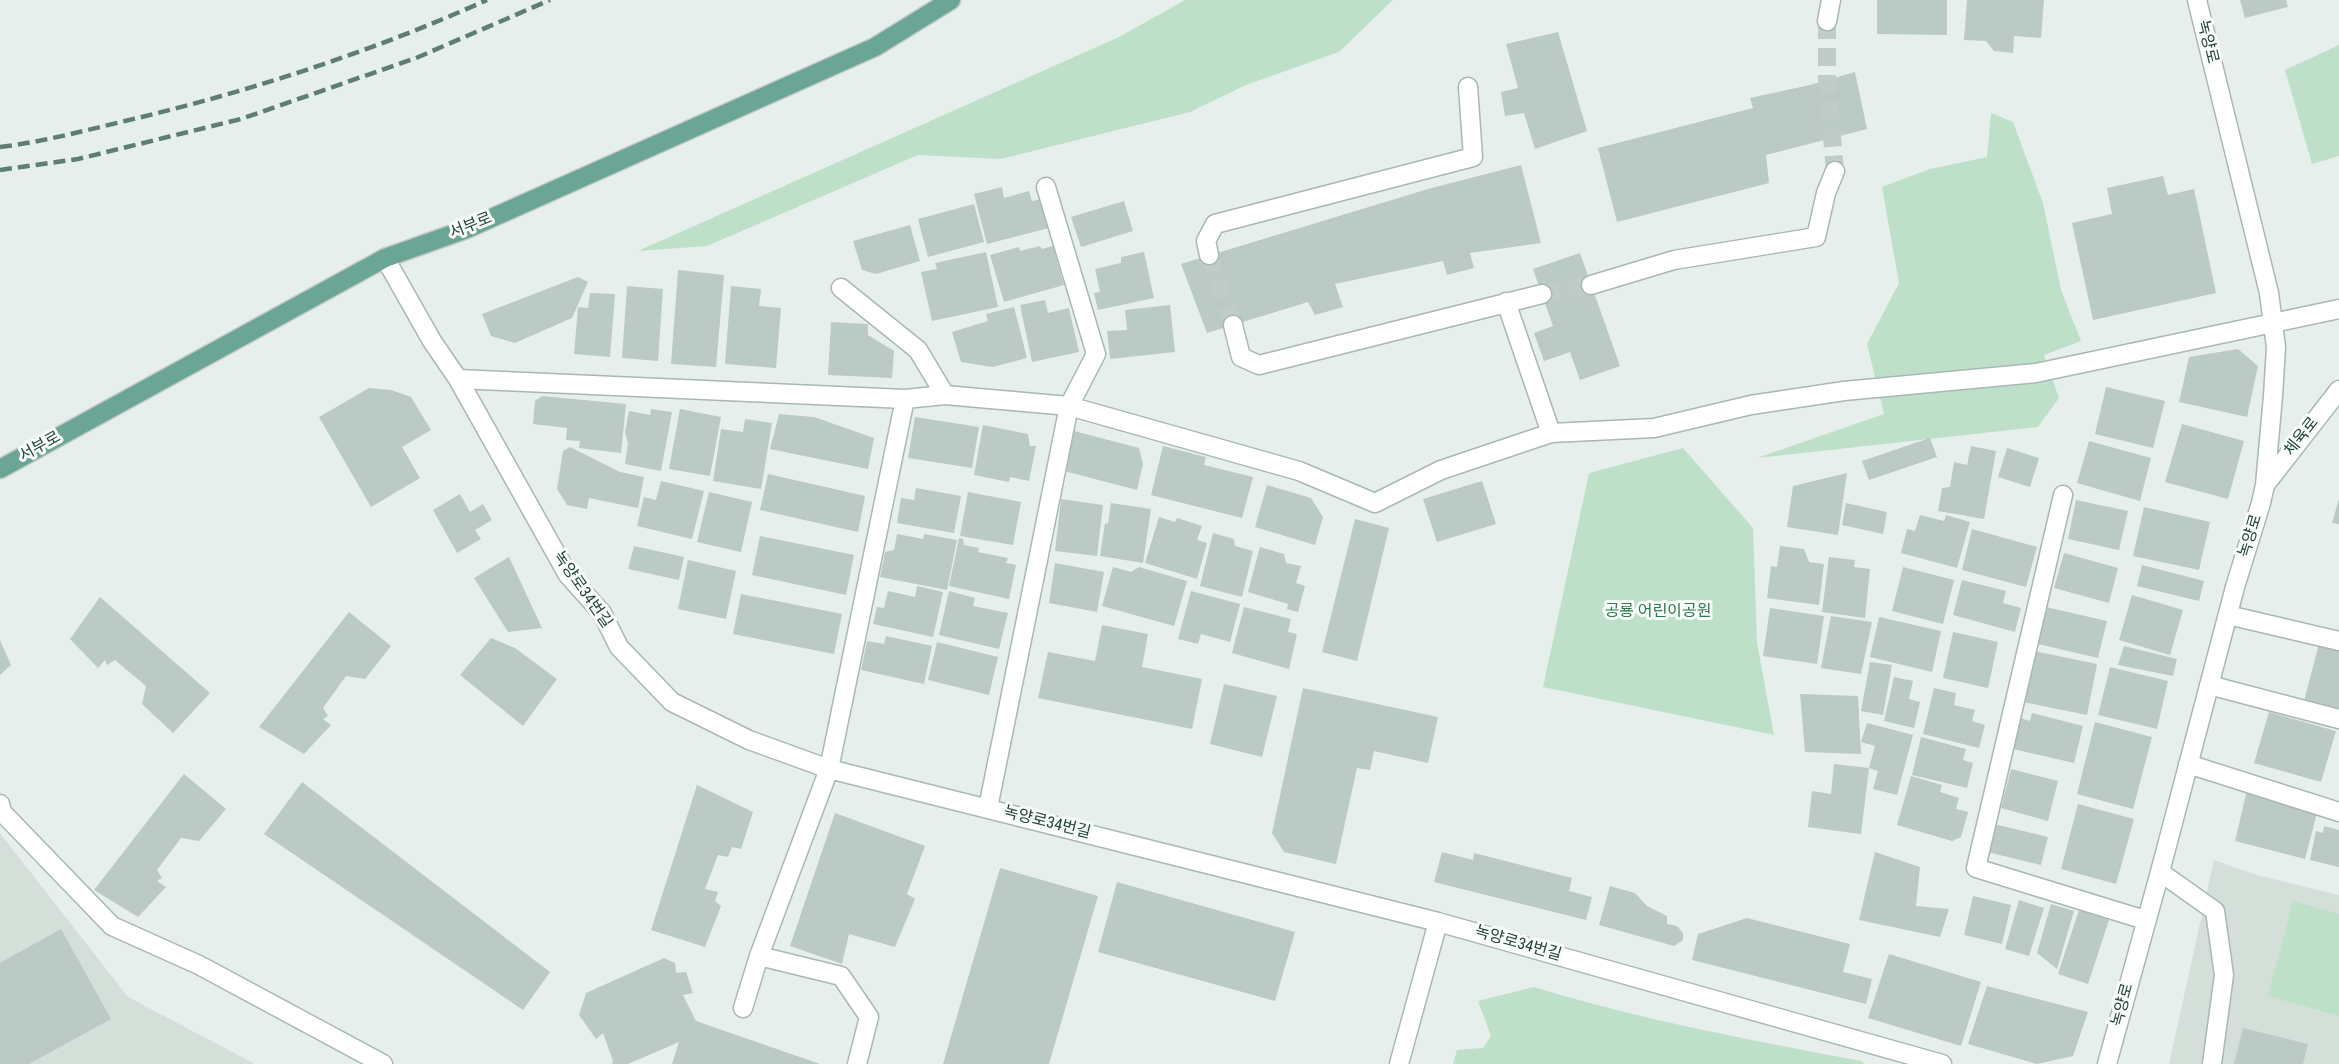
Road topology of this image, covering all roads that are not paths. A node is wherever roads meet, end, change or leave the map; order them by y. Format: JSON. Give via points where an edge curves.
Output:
{"nodes":[{"id":1,"x":951,"y":0,"type":"edge"},
{"id":2,"x":1831,"y":0,"type":"edge"},
{"id":3,"x":2197,"y":0,"type":"edge"},
{"id":4,"x":1827,"y":21,"type":"tunnel mouth"},
{"id":5,"x":1468,"y":87,"type":"dead end"},
{"id":6,"x":1835,"y":171,"type":"tunnel mouth"},
{"id":7,"x":1046,"y":187,"type":"dead end"},
{"id":8,"x":1209,"y":255,"type":"tunnel mouth"},
{"id":9,"x":385,"y":258,"type":"junction"},
{"id":10,"x":1591,"y":285,"type":"tunnel mouth"},
{"id":11,"x":841,"y":288,"type":"dead end"},
{"id":12,"x":1542,"y":294,"type":"tunnel mouth"},
{"id":13,"x":1506,"y":302,"type":"junction"},
{"id":14,"x":2339,"y":309,"type":"edge"},
{"id":15,"x":2273,"y":324,"type":"junction"},
{"id":16,"x":1233,"y":325,"type":"tunnel mouth"},
{"id":17,"x":458,"y":379,"type":"junction"},
{"id":18,"x":2339,"y":390,"type":"edge"},
{"id":19,"x":945,"y":395,"type":"junction"},
{"id":20,"x":905,"y":399,"type":"junction"},
{"id":21,"x":1069,"y":406,"type":"junction"},
{"id":22,"x":1551,"y":433,"type":"junction"},
{"id":23,"x":0,"y":469,"type":"edge"},
{"id":24,"x":2265,"y":485,"type":"junction"},
{"id":25,"x":2063,"y":495,"type":"dead end"},
{"id":26,"x":2228,"y":615,"type":"junction"},
{"id":27,"x":2339,"y":641,"type":"edge"},
{"id":28,"x":2209,"y":685,"type":"junction"},
{"id":29,"x":2339,"y":719,"type":"edge"},
{"id":30,"x":2188,"y":764,"type":"junction"},
{"id":31,"x":828,"y":769,"type":"junction"},
{"id":32,"x":0,"y":804,"type":"edge"},
{"id":33,"x":988,"y":808,"type":"junction"},
{"id":34,"x":2339,"y":812,"type":"edge"},
{"id":35,"x":2160,"y":872,"type":"junction"},
{"id":36,"x":2145,"y":920,"type":"junction"},
{"id":37,"x":1438,"y":921,"type":"junction"},
{"id":38,"x":759,"y":956,"type":"junction"},
{"id":39,"x":742,"y":1008,"type":"dead end"},
{"id":40,"x":383,"y":1064,"type":"edge"},
{"id":41,"x":857,"y":1064,"type":"edge"},
{"id":42,"x":1399,"y":1064,"type":"edge"},
{"id":43,"x":1942,"y":1064,"type":"edge"},
{"id":44,"x":2107,"y":1064,"type":"edge"},
{"id":45,"x":2212,"y":1064,"type":"edge"}],
"edges":[{"from":1,"to":9,"type":"main road","name":"서부로","via":[[875,47],[467,229]]},
{"from":2,"to":4,"type":"street"},
{"from":3,"to":15,"type":"street","name":"녹양로","via":[[2269,293]]},
{"from":5,"to":8,"type":"street","via":[[1473,157],[1215,224],[1206,241]]},
{"from":6,"to":10,"type":"street","via":[[1816,237],[1674,260]]},
{"from":7,"to":21,"type":"street","via":[[1096,354]]},
{"from":9,"to":17,"type":"street","name":"녹양로34번길"},
{"from":9,"to":23,"type":"main road","name":"서부로"},
{"from":11,"to":19,"type":"street","via":[[918,350]]},
{"from":12,"to":13,"type":"street"},
{"from":13,"to":16,"type":"street","via":[[1259,365],[1241,357]]},
{"from":13,"to":22,"type":"street"},
{"from":14,"to":15,"type":"street"},
{"from":15,"to":22,"type":"street","via":[[2036,373],[1844,391],[1751,405],[1654,428]]},
{"from":15,"to":24,"type":"street","name":"녹양로","via":[[2276,347]]},
{"from":17,"to":20,"type":"street"},
{"from":17,"to":31,"type":"street","name":"녹양로34번길","via":[[568,575],[602,613],[619,647],[634,663],[672,702],[749,740]]},
{"from":18,"to":24,"type":"street","name":"체육로"},
{"from":19,"to":20,"type":"street"},
{"from":19,"to":21,"type":"street"},
{"from":20,"to":31,"type":"street"},
{"from":21,"to":22,"type":"street","via":[[1299,471],[1375,503],[1441,470]]},
{"from":21,"to":33,"type":"street"},
{"from":24,"to":26,"type":"street","name":"녹양로"},
{"from":25,"to":36,"type":"street","via":[[1976,868]]},
{"from":26,"to":27,"type":"street"},
{"from":26,"to":28,"type":"street","name":"녹양로"},
{"from":28,"to":29,"type":"street"},
{"from":28,"to":30,"type":"street","name":"녹양로"},
{"from":30,"to":34,"type":"street"},
{"from":30,"to":35,"type":"street","name":"녹양로"},
{"from":31,"to":33,"type":"street","name":"녹양로34번길"},
{"from":31,"to":38,"type":"street"},
{"from":32,"to":40,"type":"street","via":[[2,812],[112,926],[200,965]]},
{"from":33,"to":37,"type":"street","name":"녹양로34번길"},
{"from":35,"to":36,"type":"street","name":"녹양로"},
{"from":35,"to":45,"type":"street","via":[[2215,911],[2224,975]]},
{"from":36,"to":44,"type":"street","name":"녹양로"},
{"from":37,"to":42,"type":"street"},
{"from":37,"to":43,"type":"street","name":"녹양로34번길"},
{"from":38,"to":39,"type":"street"},
{"from":38,"to":41,"type":"street","via":[[841,976],[869,1017]]}]}
